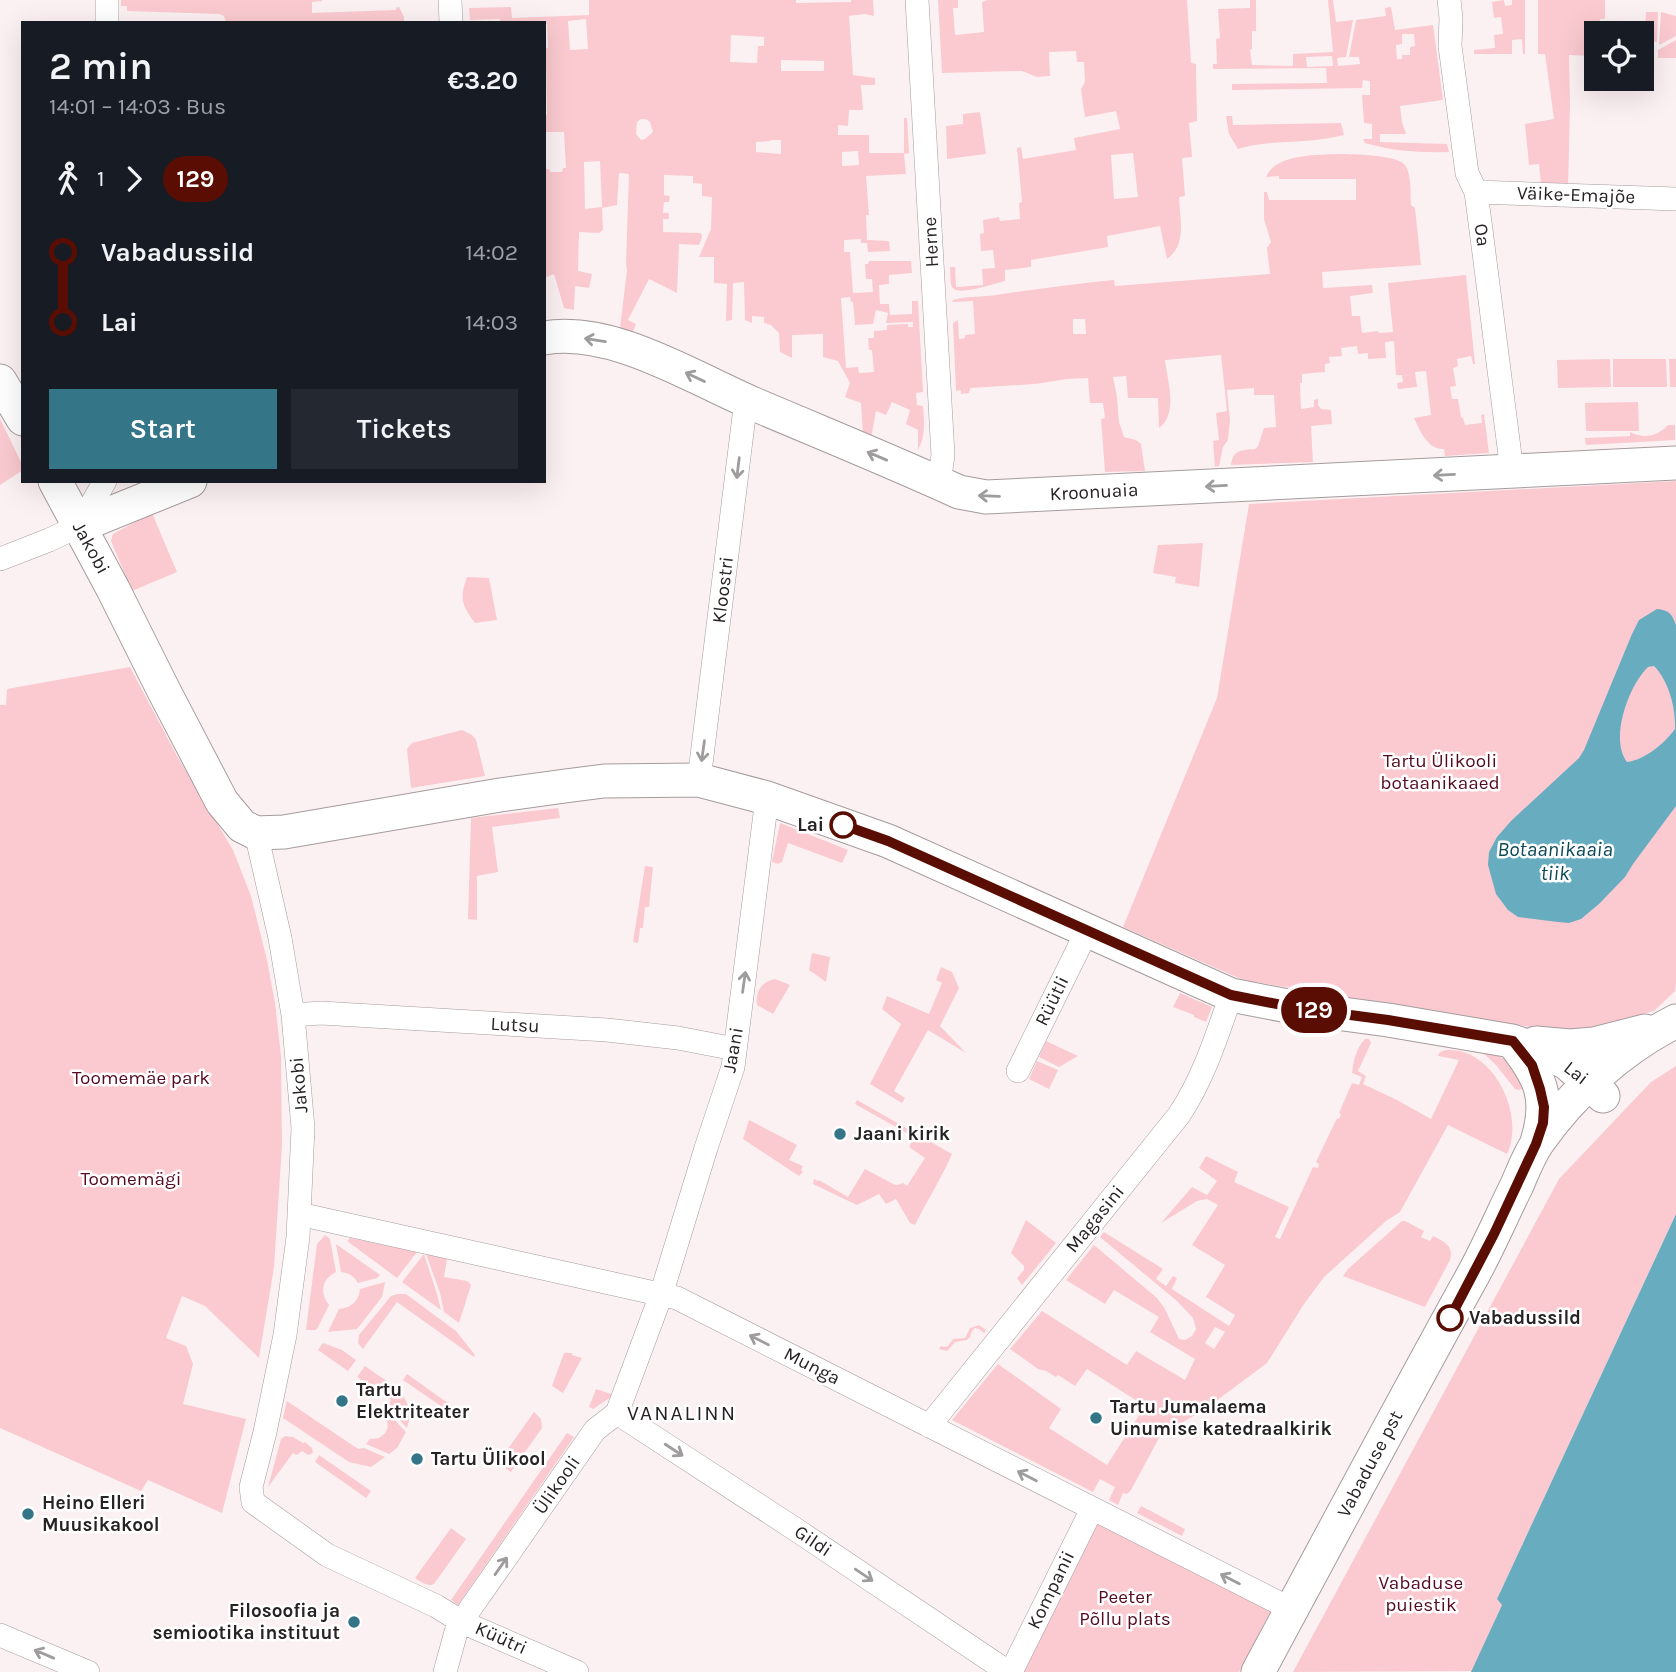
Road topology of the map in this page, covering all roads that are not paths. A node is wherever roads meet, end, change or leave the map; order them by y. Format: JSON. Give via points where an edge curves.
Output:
{"nodes":[{"id":1,"x":107,"y":0,"type":"edge"},
{"id":2,"x":450,"y":0,"type":"edge"},
{"id":3,"x":917,"y":0,"type":"edge"},
{"id":4,"x":1449,"y":0,"type":"edge"},
{"id":5,"x":107,"y":21,"type":"edge"},
{"id":6,"x":451,"y":21,"type":"edge"},
{"id":7,"x":1475,"y":192,"type":"junction"},
{"id":8,"x":1676,"y":199,"type":"edge"},
{"id":9,"x":546,"y":338,"type":"edge"},
{"id":10,"x":0,"y":381,"type":"edge"},
{"id":11,"x":746,"y":400,"type":"junction"},
{"id":12,"x":21,"y":416,"type":"edge"},
{"id":13,"x":1676,"y":463,"type":"edge"},
{"id":14,"x":1512,"y":471,"type":"junction"},
{"id":15,"x":56,"y":483,"type":"edge"},
{"id":16,"x":104,"y":483,"type":"edge"},
{"id":17,"x":185,"y":483,"type":"edge"},
{"id":18,"x":939,"y":483,"type":"junction"},
{"id":19,"x":79,"y":526,"type":"junction"},
{"id":20,"x":0,"y":559,"type":"edge"},
{"id":21,"x":699,"y":780,"type":"junction"},
{"id":22,"x":768,"y":797,"type":"junction"},
{"id":23,"x":256,"y":834,"type":"junction"},
{"id":24,"x":1087,"y":931,"type":"junction"},
{"id":25,"x":1231,"y":995,"type":"junction"},
{"id":26,"x":293,"y":1015,"type":"junction"},
{"id":27,"x":1676,"y":1020,"type":"edge"},
{"id":28,"x":1513,"y":1041,"type":"junction"},
{"id":29,"x":1676,"y":1041,"type":"edge"},
{"id":30,"x":735,"y":1049,"type":"junction"},
{"id":31,"x":1018,"y":1070,"type":"dead end"},
{"id":32,"x":1596,"y":1089,"type":"junction"},
{"id":33,"x":1536,"y":1144,"type":"junction"},
{"id":34,"x":299,"y":1214,"type":"junction"},
{"id":35,"x":1483,"y":1256,"type":"junction"},
{"id":36,"x":661,"y":1295,"type":"junction"},
{"id":37,"x":617,"y":1413,"type":"junction"},
{"id":38,"x":929,"y":1426,"type":"junction"},
{"id":39,"x":1092,"y":1509,"type":"junction"},
{"id":40,"x":1291,"y":1609,"type":"junction"},
{"id":41,"x":462,"y":1622,"type":"junction"},
{"id":42,"x":0,"y":1635,"type":"edge"},
{"id":43,"x":88,"y":1672,"type":"edge"},
{"id":44,"x":445,"y":1672,"type":"edge"},
{"id":45,"x":577,"y":1672,"type":"edge"},
{"id":46,"x":1010,"y":1672,"type":"edge"},
{"id":47,"x":1258,"y":1672,"type":"edge"}],
"edges":[{"from":1,"to":5,"type":"street"},
{"from":2,"to":6,"type":"street"},
{"from":3,"to":18,"type":"street","name":"Herne","via":[[943,455]]},
{"from":4,"to":7,"type":"street","name":"Oa","via":[[1453,73]]},
{"from":7,"to":8,"type":"street","name":"Väike-Emajõe"},
{"from":7,"to":14,"type":"street","name":"Oa"},
{"from":11,"to":9,"type":"main road","name":"Kroonuaia","one_way":true,"via":[[645,353],[602,341]]},
{"from":10,"to":12,"type":"main road"},
{"from":18,"to":11,"type":"main road","name":"Kroonuaia","one_way":true},
{"from":11,"to":21,"type":"street","name":"Kloostri","one_way":true},
{"from":13,"to":14,"type":"main road","name":"Kroonuaia"},
{"from":14,"to":18,"type":"main road","name":"Kroonuaia","one_way":true,"via":[[986,497]]},
{"from":15,"to":19,"type":"main road","name":"Jakobi"},
{"from":16,"to":19,"type":"street"},
{"from":17,"to":19,"type":"main road"},
{"from":19,"to":20,"type":"street"},
{"from":19,"to":23,"type":"main road","name":"Jakobi","via":[[222,802],[242,826]]},
{"from":21,"to":22,"type":"main road","name":"Lai"},
{"from":21,"to":23,"type":"main road","name":"Lai","via":[[604,781]]},
{"from":22,"to":24,"type":"main road","name":"Lai","via":[[888,841]]},
{"from":30,"to":22,"type":"street","name":"Jaani","one_way":true},
{"from":23,"to":26,"type":"street","name":"Jakobi"},
{"from":24,"to":25,"type":"main road","name":"Lai"},
{"from":24,"to":31,"type":"street","name":"Rüütli"},
{"from":25,"to":28,"type":"main road","name":"Lai"},
{"from":25,"to":38,"type":"street","name":"Magasini","via":[[1210,1054],[1179,1115]]},
{"from":26,"to":30,"type":"street","name":"Lutsu","via":[[607,1030]]},
{"from":26,"to":34,"type":"street","name":"Jakobi","via":[[303,1128]]},
{"from":27,"to":28,"type":"main road","via":[[1594,1044]]},
{"from":27,"to":32,"type":"main road","name":"Vabaduse pst","via":[[1633,1047]]},
{"from":28,"to":32,"type":"main road","name":"Lai","via":[[1567,1063]]},
{"from":28,"to":33,"type":"main road","via":[[1532,1065],[1540,1089],[1543,1123]]},
{"from":29,"to":32,"type":"main road","name":"Vabaduse pst","via":[[1629,1074]]},
{"from":30,"to":36,"type":"street","name":"Jaani"},
{"from":32,"to":33,"type":"main road","name":"Vabaduse pst","via":[[1568,1104]]},
{"from":32,"to":35,"type":"main road","name":"Vabaduse pst"},
{"from":33,"to":35,"type":"main road","name":"Vabaduse pst"},
{"from":34,"to":36,"type":"street","name":"Munga"},
{"from":34,"to":41,"type":"street","name":"Jakobi","via":[[285,1335],[251,1487],[253,1502],[327,1555]]},
{"from":35,"to":40,"type":"main road","name":"Vabaduse pst"},
{"from":36,"to":37,"type":"street","name":"Ülikooli"},
{"from":38,"to":36,"type":"street","name":"Munga","one_way":true,"via":[[677,1298]]},
{"from":41,"to":37,"type":"street","name":"Ülikooli","one_way":true,"via":[[595,1430]]},
{"from":37,"to":46,"type":"street","name":"Gildi","one_way":true},
{"from":39,"to":38,"type":"street","name":"Munga","one_way":true},
{"from":40,"to":39,"type":"street","name":"Munga","one_way":true},
{"from":39,"to":46,"type":"street","name":"Kompanii"},
{"from":40,"to":47,"type":"main road","name":"Vabaduse pst"},
{"from":41,"to":44,"type":"street","name":"Ülikooli"},
{"from":41,"to":45,"type":"street","name":"Küütri"},
{"from":43,"to":42,"type":"street","one_way":true}]}
